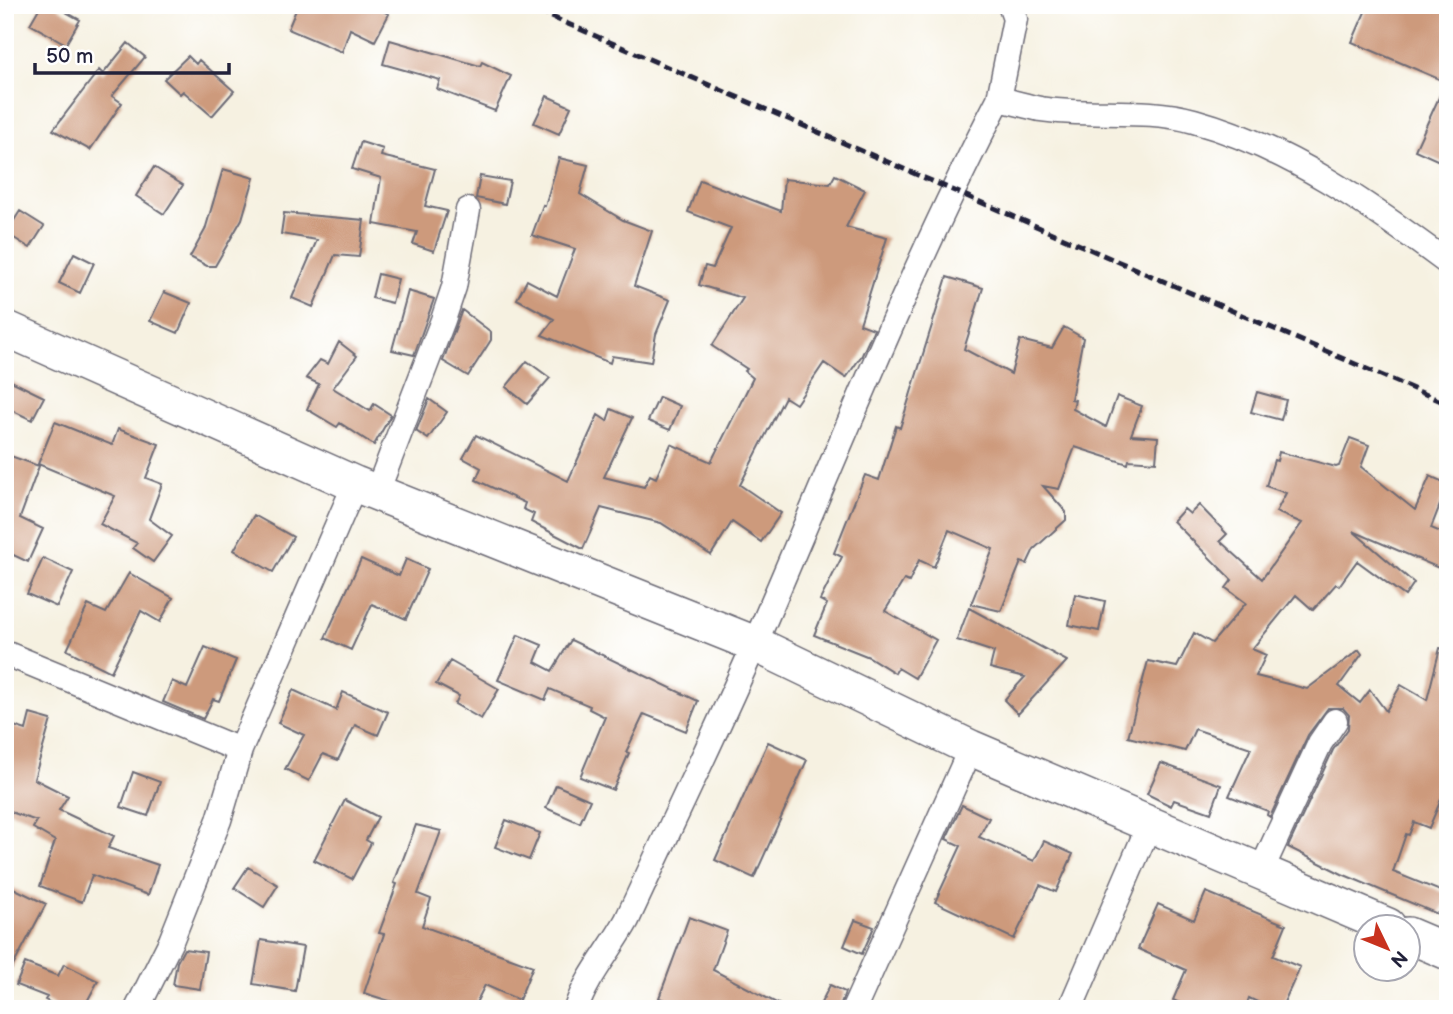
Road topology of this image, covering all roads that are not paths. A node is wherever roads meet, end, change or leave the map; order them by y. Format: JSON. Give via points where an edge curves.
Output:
{"nodes":[{"id":1,"x":1010,"y":5,"type":"edge"},
{"id":2,"x":999,"y":99,"type":"junction"},
{"id":3,"x":468,"y":210,"type":"dead end"},
{"id":4,"x":1448,"y":263,"type":"edge"},
{"id":5,"x":5,"y":328,"type":"edge"},
{"id":6,"x":366,"y":488,"type":"junction"},
{"id":7,"x":755,"y":644,"type":"junction"},
{"id":8,"x":5,"y":653,"type":"edge"},
{"id":9,"x":1335,"y":721,"type":"dead end"},
{"id":10,"x":971,"y":748,"type":"junction"},
{"id":11,"x":240,"y":750,"type":"junction"},
{"id":12,"x":1150,"y":823,"type":"junction"},
{"id":13,"x":1261,"y":871,"type":"junction"},
{"id":14,"x":1356,"y":912,"type":"edge"},
{"id":15,"x":1422,"y":941,"type":"edge"},
{"id":16,"x":1448,"y":952,"type":"edge"},
{"id":17,"x":137,"y":1009,"type":"edge"},
{"id":18,"x":576,"y":1009,"type":"edge"},
{"id":19,"x":854,"y":1009,"type":"edge"},
{"id":20,"x":1070,"y":1009,"type":"edge"}],
"edges":[{"from":1,"to":2,"type":"street","via":[[1014,19]]},
{"from":2,"to":4,"type":"street","via":[[1042,109],[1192,121],[1281,153]]},
{"from":2,"to":7,"type":"street","via":[[951,192],[841,437]]},
{"from":3,"to":6,"type":"street","via":[[443,320]]},
{"from":5,"to":6,"type":"main road"},
{"from":6,"to":7,"type":"main road"},
{"from":6,"to":11,"type":"street"},
{"from":7,"to":10,"type":"main road"},
{"from":7,"to":18,"type":"street","via":[[627,920],[585,982]]},
{"from":8,"to":11,"type":"street"},
{"from":9,"to":13,"type":"street","via":[[1320,743]]},
{"from":10,"to":12,"type":"main road"},
{"from":10,"to":19,"type":"street"},
{"from":11,"to":17,"type":"street","via":[[219,820],[176,929]]},
{"from":12,"to":13,"type":"main road"},
{"from":12,"to":20,"type":"street"},
{"from":13,"to":14,"type":"main road"},
{"from":15,"to":16,"type":"main road"}]}
